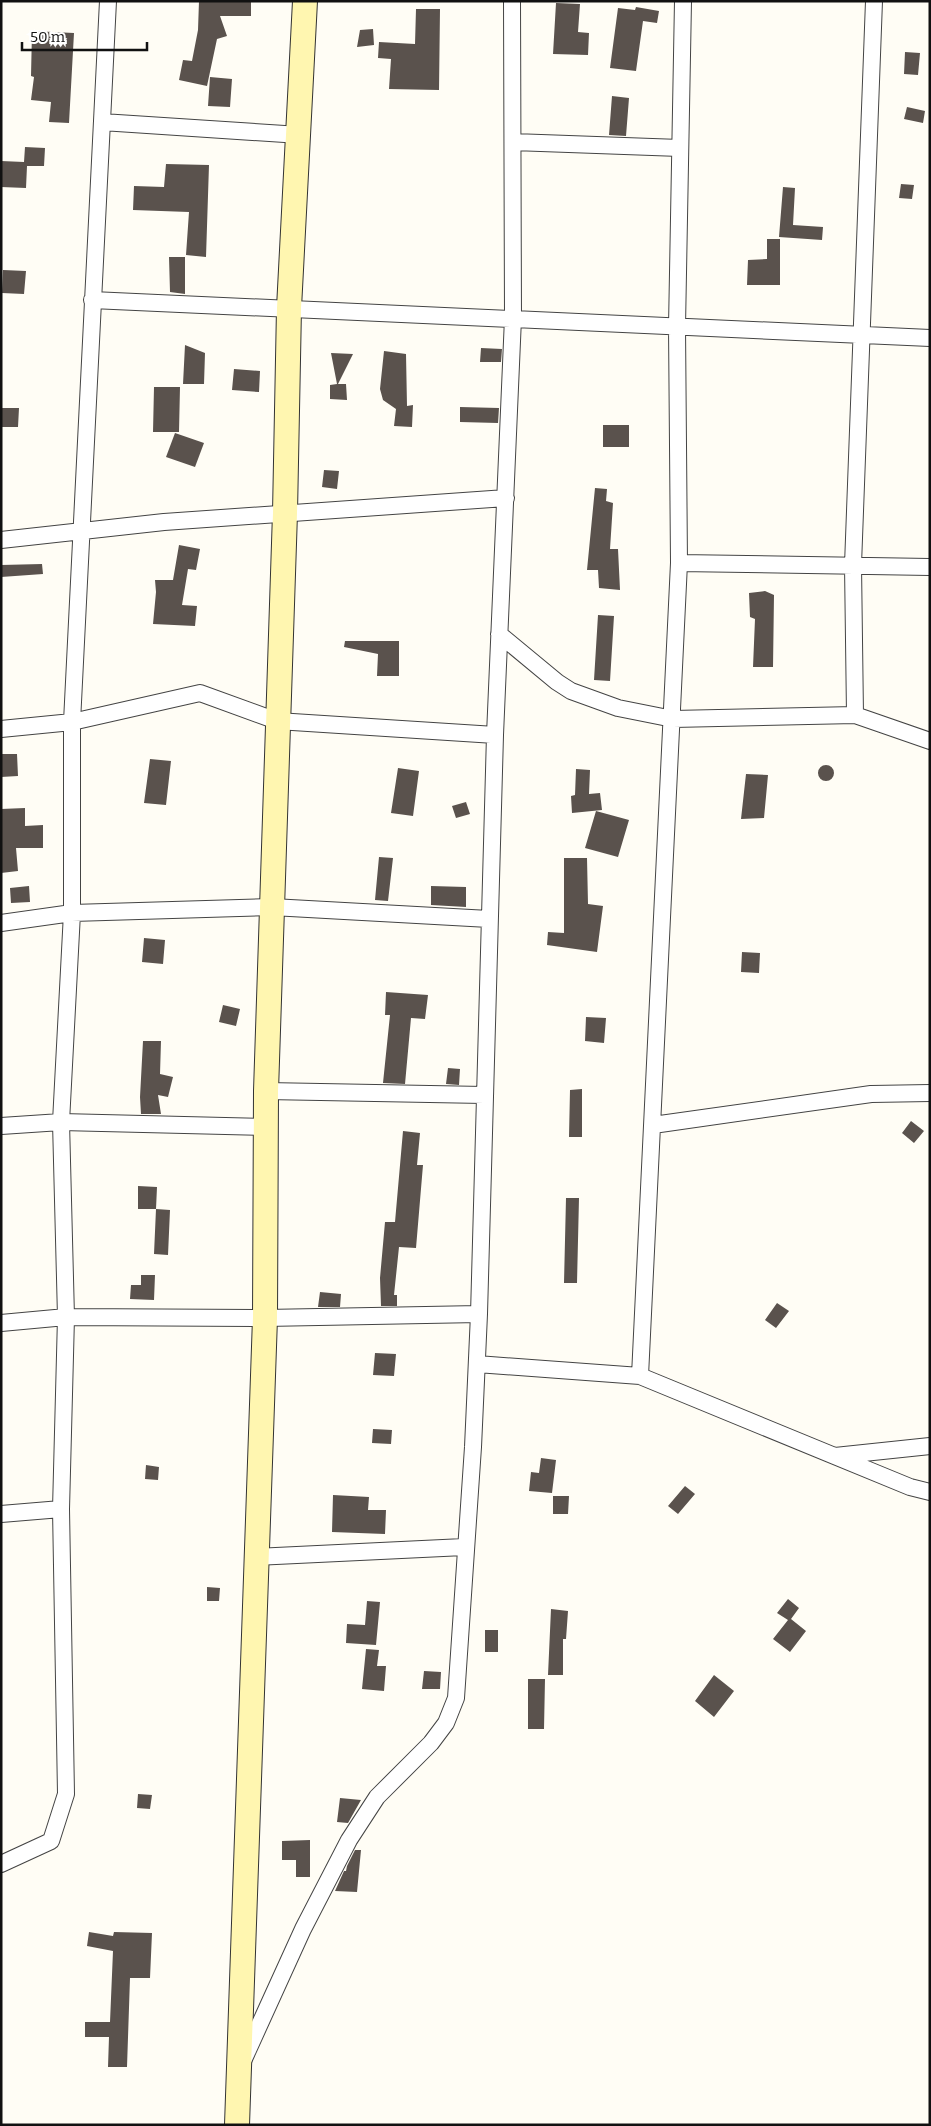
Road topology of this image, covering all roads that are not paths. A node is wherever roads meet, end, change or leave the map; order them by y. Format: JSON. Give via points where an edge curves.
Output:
{"nodes":[{"id":1,"x":108,"y":1,"type":"edge"},
{"id":2,"x":305,"y":1,"type":"edge"},
{"id":3,"x":512,"y":1,"type":"edge"},
{"id":4,"x":683,"y":1,"type":"edge"},
{"id":5,"x":874,"y":1,"type":"edge"},
{"id":6,"x":102,"y":122,"type":"junction"},
{"id":7,"x":300,"y":135,"type":"junction"},
{"id":8,"x":513,"y":142,"type":"junction"},
{"id":9,"x":680,"y":148,"type":"junction"},
{"id":10,"x":92,"y":300,"type":"junction"},
{"id":11,"x":290,"y":308,"type":"junction"},
{"id":12,"x":513,"y":318,"type":"junction"},
{"id":13,"x":677,"y":327,"type":"junction"},
{"id":14,"x":863,"y":337,"type":"junction"},
{"id":15,"x":930,"y":338,"type":"edge"},
{"id":16,"x":506,"y":498,"type":"junction"},
{"id":17,"x":285,"y":513,"type":"junction"},
{"id":18,"x":82,"y":532,"type":"junction"},
{"id":19,"x":1,"y":540,"type":"edge"},
{"id":20,"x":680,"y":563,"type":"junction"},
{"id":21,"x":853,"y":565,"type":"junction"},
{"id":22,"x":930,"y":567,"type":"edge"},
{"id":23,"x":499,"y":634,"type":"junction"},
{"id":24,"x":855,"y":715,"type":"junction"},
{"id":25,"x":673,"y":719,"type":"junction"},
{"id":26,"x":277,"y":721,"type":"junction"},
{"id":27,"x":72,"y":722,"type":"junction"},
{"id":28,"x":1,"y":729,"type":"edge"},
{"id":29,"x":495,"y":735,"type":"junction"},
{"id":30,"x":930,"y":741,"type":"edge"},
{"id":31,"x":272,"y":907,"type":"junction"},
{"id":32,"x":72,"y":913,"type":"junction"},
{"id":33,"x":489,"y":919,"type":"junction"},
{"id":34,"x":1,"y":923,"type":"edge"},
{"id":35,"x":266,"y":1091,"type":"junction"},
{"id":36,"x":930,"y":1094,"type":"edge"},
{"id":37,"x":484,"y":1095,"type":"junction"},
{"id":38,"x":61,"y":1122,"type":"junction"},
{"id":39,"x":653,"y":1125,"type":"junction"},
{"id":40,"x":1,"y":1126,"type":"edge"},
{"id":41,"x":266,"y":1127,"type":"junction"},
{"id":42,"x":479,"y":1314,"type":"junction"},
{"id":43,"x":66,"y":1317,"type":"junction"},
{"id":44,"x":265,"y":1318,"type":"junction"},
{"id":45,"x":1,"y":1323,"type":"edge"},
{"id":46,"x":477,"y":1364,"type":"junction"},
{"id":47,"x":640,"y":1376,"type":"junction"},
{"id":48,"x":930,"y":1446,"type":"edge"},
{"id":49,"x":832,"y":1456,"type":"junction"},
{"id":50,"x":930,"y":1492,"type":"edge"},
{"id":51,"x":61,"y":1509,"type":"junction"},
{"id":52,"x":1,"y":1514,"type":"edge"},
{"id":53,"x":464,"y":1547,"type":"junction"},
{"id":54,"x":255,"y":1557,"type":"junction"},
{"id":55,"x":1,"y":1864,"type":"edge"},
{"id":56,"x":241,"y":2067,"type":"junction"},
{"id":57,"x":237,"y":2125,"type":"edge"}],
"edges":[{"from":1,"to":6,"type":"street"},
{"from":2,"to":7,"type":"street"},
{"from":3,"to":8,"type":"street"},
{"from":4,"to":9,"type":"street"},
{"from":5,"to":14,"type":"street"},
{"from":6,"to":7,"type":"street"},
{"from":6,"to":10,"type":"street"},
{"from":7,"to":11,"type":"street"},
{"from":8,"to":9,"type":"street"},
{"from":8,"to":12,"type":"street"},
{"from":9,"to":13,"type":"street"},
{"from":10,"to":11,"type":"street"},
{"from":10,"to":18,"type":"street"},
{"from":11,"to":12,"type":"street"},
{"from":11,"to":17,"type":"street"},
{"from":12,"to":13,"type":"street"},
{"from":12,"to":16,"type":"street"},
{"from":13,"to":14,"type":"street"},
{"from":13,"to":20,"type":"street"},
{"from":14,"to":15,"type":"street"},
{"from":14,"to":21,"type":"street"},
{"from":16,"to":17,"type":"street"},
{"from":16,"to":23,"type":"street"},
{"from":17,"to":18,"type":"street"},
{"from":17,"to":26,"type":"street"},
{"from":18,"to":19,"type":"street"},
{"from":18,"to":27,"type":"street"},
{"from":20,"to":21,"type":"street"},
{"from":20,"to":25,"type":"street"},
{"from":21,"to":22,"type":"street"},
{"from":21,"to":24,"type":"street"},
{"from":23,"to":25,"type":"street","via":[[571,691],[618,708]]},
{"from":23,"to":29,"type":"street"},
{"from":24,"to":25,"type":"street"},
{"from":24,"to":30,"type":"street"},
{"from":25,"to":39,"type":"street"},
{"from":26,"to":27,"type":"street","via":[[200,693]]},
{"from":26,"to":29,"type":"street"},
{"from":26,"to":31,"type":"street"},
{"from":27,"to":28,"type":"street"},
{"from":27,"to":32,"type":"street"},
{"from":29,"to":33,"type":"street"},
{"from":31,"to":32,"type":"street"},
{"from":31,"to":33,"type":"street"},
{"from":31,"to":35,"type":"street"},
{"from":32,"to":34,"type":"street"},
{"from":32,"to":38,"type":"street"},
{"from":33,"to":37,"type":"street"},
{"from":35,"to":37,"type":"street"},
{"from":35,"to":41,"type":"street"},
{"from":36,"to":39,"type":"street","via":[[871,1094]]},
{"from":37,"to":42,"type":"street"},
{"from":38,"to":40,"type":"street"},
{"from":38,"to":41,"type":"street"},
{"from":38,"to":43,"type":"street"},
{"from":39,"to":47,"type":"street"},
{"from":41,"to":44,"type":"street"},
{"from":42,"to":44,"type":"street"},
{"from":42,"to":46,"type":"street"},
{"from":43,"to":44,"type":"street"},
{"from":43,"to":45,"type":"street"},
{"from":43,"to":51,"type":"street"},
{"from":44,"to":54,"type":"street"},
{"from":46,"to":47,"type":"street"},
{"from":46,"to":53,"type":"street"},
{"from":47,"to":49,"type":"street"},
{"from":48,"to":49,"type":"street"},
{"from":49,"to":50,"type":"street"},
{"from":51,"to":52,"type":"street"},
{"from":51,"to":55,"type":"street","via":[[66,1794],[51,1841]]},
{"from":53,"to":54,"type":"street"},
{"from":53,"to":56,"type":"street","via":[[456,1698],[446,1723],[378,1798],[349,1840],[303,1929]]},
{"from":54,"to":56,"type":"street"},
{"from":56,"to":57,"type":"street"}]}
